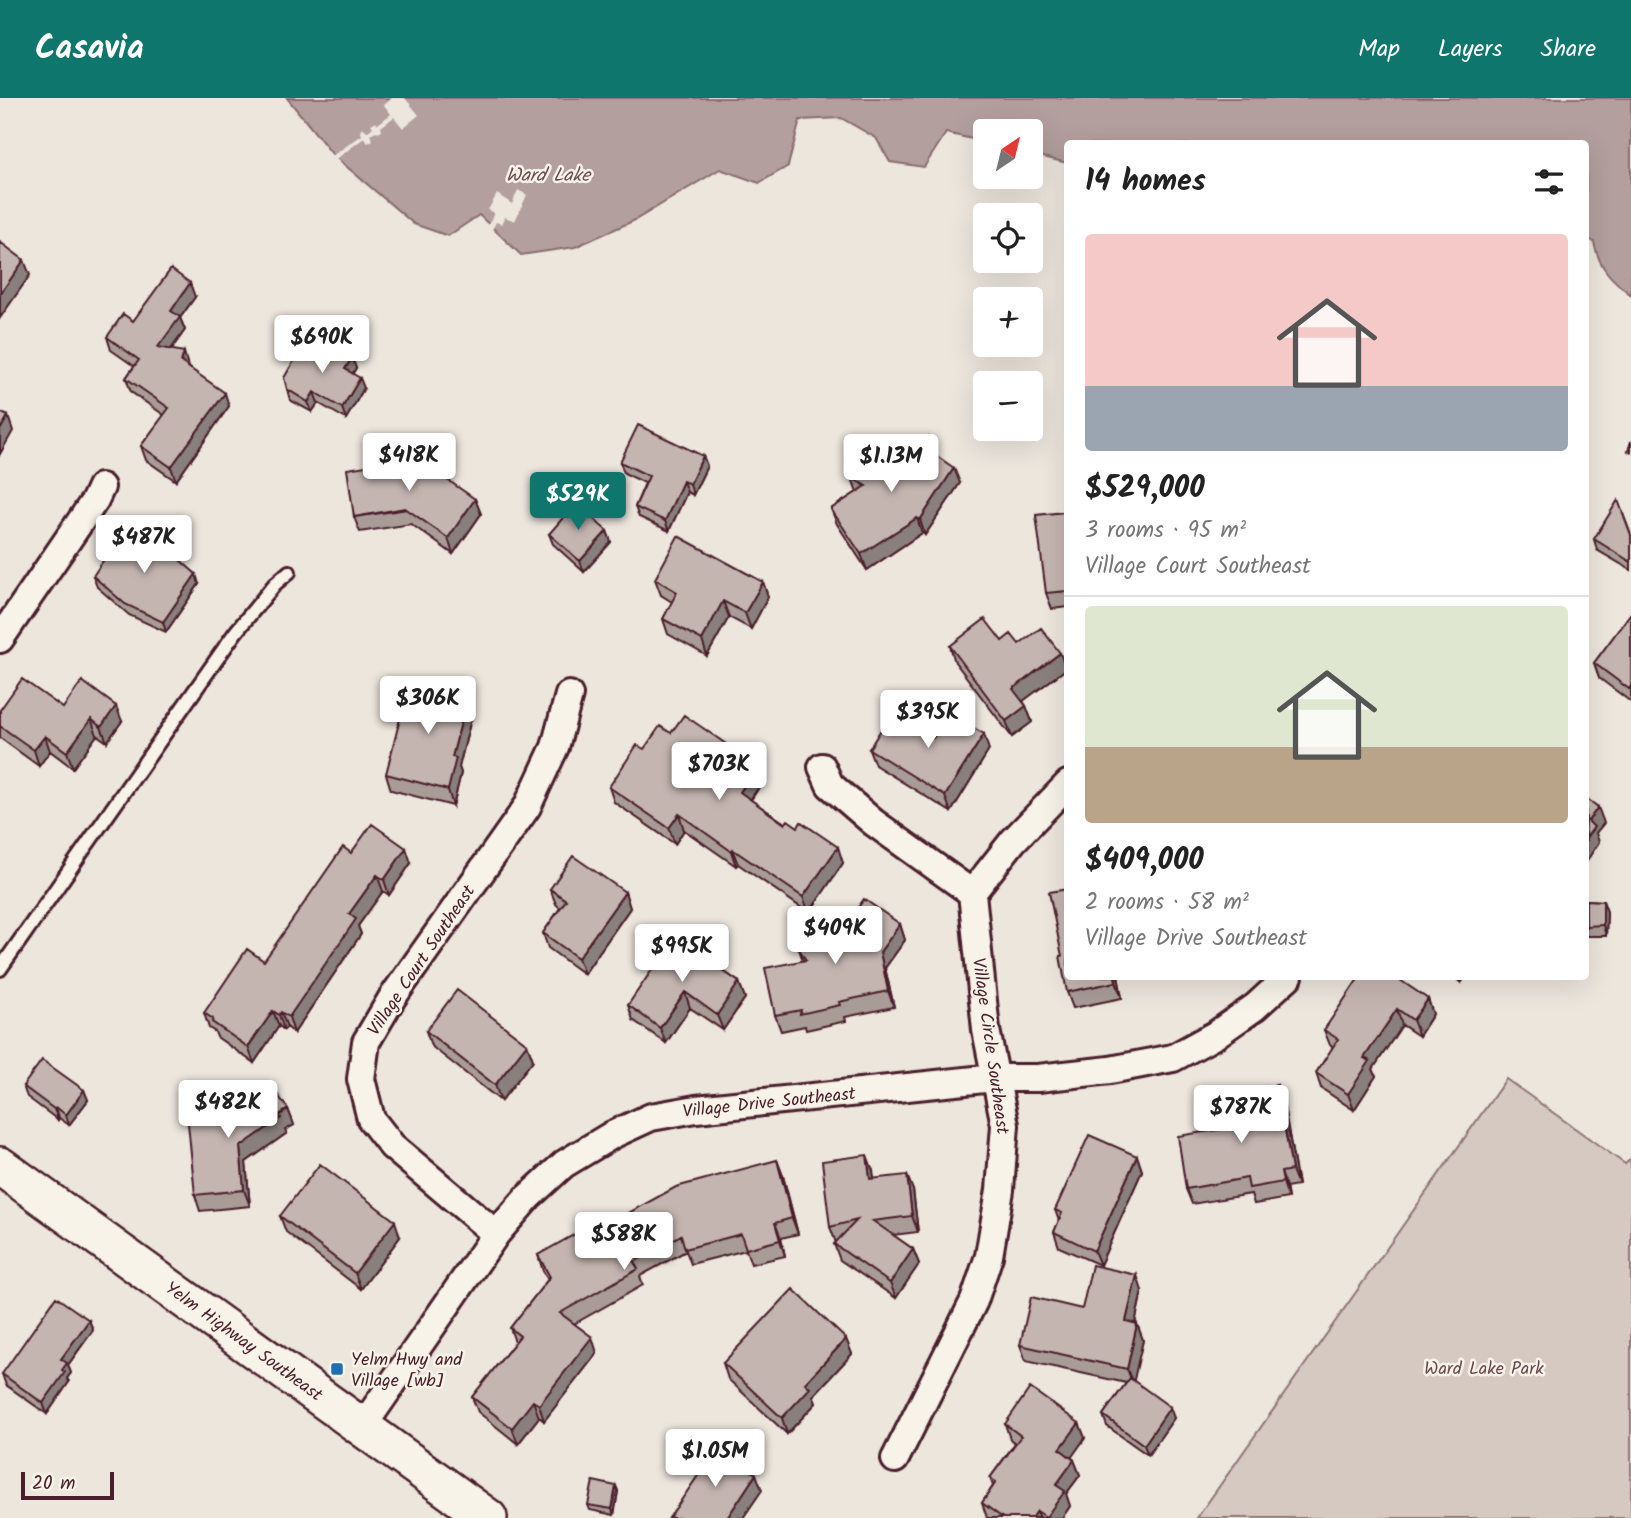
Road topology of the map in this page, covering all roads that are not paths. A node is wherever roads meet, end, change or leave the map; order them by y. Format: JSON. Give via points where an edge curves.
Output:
{"nodes":[{"id":1,"x":101,"y":487,"type":"dead end"},
{"id":2,"x":289,"y":572,"type":"dead end"},
{"id":3,"x":0,"y":639,"type":"edge"},
{"id":4,"x":569,"y":695,"type":"dead end"},
{"id":5,"x":822,"y":767,"type":"dead end"},
{"id":6,"x":1064,"y":788,"type":"edge"},
{"id":7,"x":972,"y":893,"type":"junction"},
{"id":8,"x":0,"y":969,"type":"edge"},
{"id":9,"x":1285,"y":980,"type":"edge"},
{"id":10,"x":995,"y":1078,"type":"junction"},
{"id":11,"x":0,"y":1166,"type":"edge"},
{"id":12,"x":496,"y":1234,"type":"junction"},
{"id":13,"x":363,"y":1426,"type":"junction"},
{"id":14,"x":895,"y":1459,"type":"dead end"},
{"id":15,"x":488,"y":1518,"type":"edge"}],
"edges":[{"from":1,"to":3,"type":"street"},
{"from":2,"to":8,"type":"lane","via":[[235,633]]},
{"from":4,"to":12,"type":"street","name":"Village Court Southeast","via":[[555,747],[527,807],[392,998],[366,1042],[360,1079],[371,1119],[392,1146]]},
{"from":5,"to":7,"type":"street","via":[[830,785],[873,822]]},
{"from":6,"to":7,"type":"street"},
{"from":7,"to":10,"type":"street","name":"Village Circle Southeast"},
{"from":9,"to":10,"type":"street","name":"Village Drive Southeast","via":[[1215,1035],[1173,1058],[1110,1070]]},
{"from":10,"to":12,"type":"street","name":"Village Drive Southeast","via":[[651,1117],[564,1164]]},
{"from":10,"to":14,"type":"street","name":"Village Circle Southeast","via":[[1005,1125],[989,1256],[974,1301]]},
{"from":11,"to":13,"type":"main road","name":"Yelm Highway Southeast"},
{"from":12,"to":13,"type":"street","name":"Village Drive Southeast"},
{"from":13,"to":15,"type":"main road","name":"Yelm Highway Southeast"}]}
